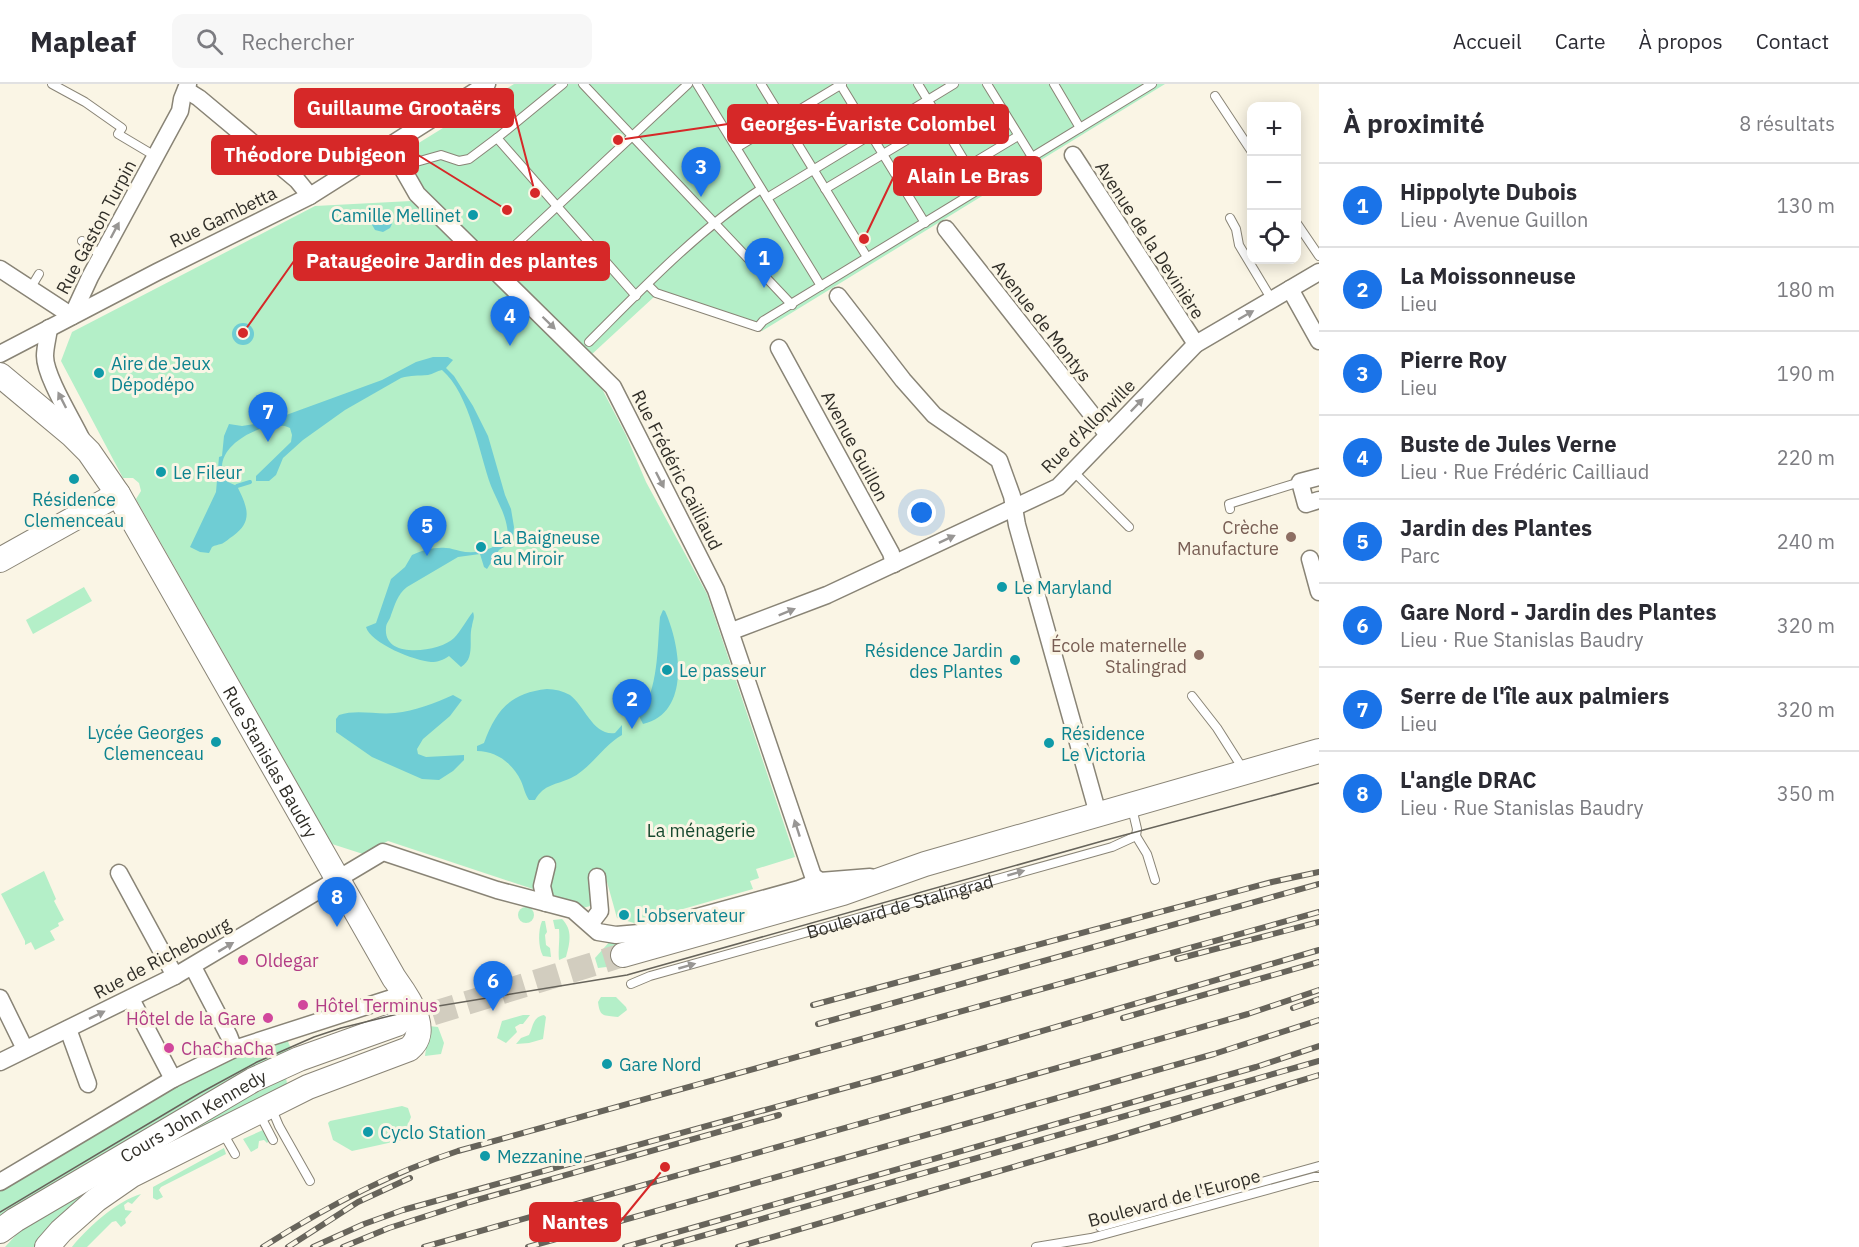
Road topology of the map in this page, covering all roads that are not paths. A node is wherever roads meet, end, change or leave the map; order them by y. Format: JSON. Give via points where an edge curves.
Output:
{"nodes":[{"id":1,"x":52,"y":84,"type":"edge"},
{"id":2,"x":487,"y":84,"type":"edge"},
{"id":3,"x":562,"y":84,"type":"edge"},
{"id":4,"x":583,"y":84,"type":"edge"},
{"id":5,"x":688,"y":84,"type":"edge"},
{"id":6,"x":697,"y":84,"type":"edge"},
{"id":7,"x":761,"y":84,"type":"edge"},
{"id":8,"x":841,"y":84,"type":"edge"},
{"id":9,"x":918,"y":84,"type":"edge"},
{"id":10,"x":954,"y":84,"type":"edge"},
{"id":11,"x":987,"y":84,"type":"edge"},
{"id":12,"x":1054,"y":84,"type":"edge"},
{"id":13,"x":1147,"y":85,"type":"edge"},
{"id":14,"x":187,"y":87,"type":"edge"},
{"id":15,"x":1215,"y":96,"type":"dead end"},
{"id":16,"x":928,"y":100,"type":"junction"},
{"id":17,"x":783,"y":120,"type":"junction"},
{"id":18,"x":940,"y":120,"type":"junction"},
{"id":19,"x":1080,"y":128,"type":"junction"},
{"id":20,"x":871,"y":135,"type":"junction"},
{"id":21,"x":632,"y":136,"type":"junction"},
{"id":22,"x":1018,"y":136,"type":"junction"},
{"id":23,"x":497,"y":138,"type":"junction"},
{"id":24,"x":389,"y":145,"type":"junction"},
{"id":25,"x":1247,"y":146,"type":"edge"},
{"id":26,"x":736,"y":148,"type":"junction"},
{"id":27,"x":883,"y":154,"type":"junction"},
{"id":28,"x":1073,"y":155,"type":"dead end"},
{"id":29,"x":155,"y":156,"type":"junction"},
{"id":30,"x":1032,"y":157,"type":"junction"},
{"id":31,"x":402,"y":166,"type":"junction"},
{"id":32,"x":968,"y":166,"type":"junction"},
{"id":33,"x":814,"y":170,"type":"junction"},
{"id":34,"x":981,"y":188,"type":"junction"},
{"id":35,"x":761,"y":189,"type":"junction"},
{"id":36,"x":825,"y":189,"type":"junction"},
{"id":37,"x":310,"y":196,"type":"junction"},
{"id":38,"x":767,"y":198,"type":"junction"},
{"id":39,"x":557,"y":206,"type":"junction"},
{"id":40,"x":1230,"y":218,"type":"dead end"},
{"id":41,"x":714,"y":223,"type":"junction"},
{"id":42,"x":925,"y":223,"type":"junction"},
{"id":43,"x":946,"y":229,"type":"dead end"},
{"id":44,"x":1301,"y":229,"type":"edge"},
{"id":45,"x":82,"y":241,"type":"dead end"},
{"id":46,"x":507,"y":253,"type":"dead end"},
{"id":47,"x":102,"y":256,"type":"junction"},
{"id":48,"x":1319,"y":256,"type":"edge"},
{"id":49,"x":867,"y":257,"type":"junction"},
{"id":50,"x":0,"y":269,"type":"edge"},
{"id":51,"x":1319,"y":272,"type":"edge"},
{"id":52,"x":39,"y":274,"type":"dead end"},
{"id":53,"x":648,"y":285,"type":"junction"},
{"id":54,"x":822,"y":286,"type":"junction"},
{"id":55,"x":30,"y":289,"type":"junction"},
{"id":56,"x":1290,"y":289,"type":"junction"},
{"id":57,"x":636,"y":296,"type":"junction"},
{"id":58,"x":838,"y":296,"type":"dead end"},
{"id":59,"x":1272,"y":300,"type":"junction"},
{"id":60,"x":792,"y":304,"type":"junction"},
{"id":61,"x":72,"y":316,"type":"junction"},
{"id":62,"x":49,"y":328,"type":"junction"},
{"id":63,"x":1319,"y":341,"type":"edge"},
{"id":64,"x":589,"y":342,"type":"dead end"},
{"id":65,"x":1196,"y":344,"type":"junction"},
{"id":66,"x":779,"y":348,"type":"dead end"},
{"id":67,"x":0,"y":354,"type":"edge"},
{"id":68,"x":0,"y":375,"type":"edge"},
{"id":69,"x":1108,"y":435,"type":"junction"},
{"id":70,"x":89,"y":452,"type":"junction"},
{"id":71,"x":1073,"y":471,"type":"junction"},
{"id":72,"x":1319,"y":477,"type":"edge"},
{"id":73,"x":1300,"y":482,"type":"junction"},
{"id":74,"x":118,"y":494,"type":"junction"},
{"id":75,"x":1319,"y":500,"type":"edge"},
{"id":76,"x":1014,"y":509,"type":"junction"},
{"id":77,"x":1230,"y":510,"type":"dead end"},
{"id":78,"x":1129,"y":527,"type":"dead end"},
{"id":79,"x":0,"y":559,"type":"edge"},
{"id":80,"x":1310,"y":559,"type":"dead end"},
{"id":81,"x":894,"y":564,"type":"junction"},
{"id":82,"x":1319,"y":592,"type":"edge"},
{"id":83,"x":732,"y":631,"type":"junction"},
{"id":84,"x":1192,"y":696,"type":"dead end"},
{"id":85,"x":1319,"y":751,"type":"edge"},
{"id":86,"x":1244,"y":772,"type":"junction"},
{"id":87,"x":1131,"y":805,"type":"junction"},
{"id":88,"x":1098,"y":814,"type":"junction"},
{"id":89,"x":1137,"y":836,"type":"junction"},
{"id":90,"x":547,"y":865,"type":"dead end"},
{"id":91,"x":119,"y":873,"type":"dead end"},
{"id":92,"x":597,"y":877,"type":"dead end"},
{"id":93,"x":889,"y":877,"type":"junction"},
{"id":94,"x":338,"y":879,"type":"junction"},
{"id":95,"x":820,"y":880,"type":"junction"},
{"id":96,"x":1155,"y":880,"type":"dead end"},
{"id":97,"x":546,"y":903,"type":"junction"},
{"id":98,"x":590,"y":924,"type":"junction"},
{"id":99,"x":619,"y":945,"type":"junction"},
{"id":100,"x":193,"y":967,"type":"junction"},
{"id":101,"x":175,"y":976,"type":"junction"},
{"id":102,"x":631,"y":984,"type":"dead end"},
{"id":103,"x":404,"y":994,"type":"junction"},
{"id":104,"x":0,"y":998,"type":"edge"},
{"id":105,"x":131,"y":999,"type":"junction"},
{"id":106,"x":407,"y":1028,"type":"junction"},
{"id":107,"x":68,"y":1029,"type":"junction"},
{"id":108,"x":25,"y":1049,"type":"junction"},
{"id":109,"x":234,"y":1049,"type":"junction"},
{"id":110,"x":0,"y":1062,"type":"edge"},
{"id":111,"x":173,"y":1079,"type":"junction"},
{"id":112,"x":88,"y":1084,"type":"dead end"},
{"id":113,"x":264,"y":1108,"type":"junction"},
{"id":114,"x":216,"y":1132,"type":"junction"},
{"id":115,"x":273,"y":1140,"type":"dead end"},
{"id":116,"x":235,"y":1154,"type":"dead end"},
{"id":117,"x":1319,"y":1166,"type":"edge"},
{"id":118,"x":1319,"y":1177,"type":"edge"},
{"id":119,"x":310,"y":1181,"type":"dead end"},
{"id":120,"x":0,"y":1182,"type":"edge"},
{"id":121,"x":1101,"y":1227,"type":"dead end"},
{"id":122,"x":0,"y":1231,"type":"edge"},
{"id":123,"x":47,"y":1247,"type":"edge"},
{"id":124,"x":1036,"y":1247,"type":"edge"}],
"edges":[{"from":1,"to":29,"type":"lane","name":"Rue Gaston Turpin","via":[[85,102],[122,128],[118,134]]},
{"from":2,"to":24,"type":"street","name":"Rue Gambetta"},
{"from":3,"to":23,"type":"lane"},
{"from":4,"to":21,"type":"lane"},
{"from":5,"to":21,"type":"lane"},
{"from":6,"to":26,"type":"lane"},
{"from":7,"to":17,"type":"lane"},
{"from":8,"to":17,"type":"lane"},
{"from":8,"to":20,"type":"lane"},
{"from":9,"to":16,"type":"lane"},
{"from":10,"to":16,"type":"lane"},
{"from":11,"to":22,"type":"lane"},
{"from":12,"to":19,"type":"lane"},
{"from":13,"to":19,"type":"lane"},
{"from":14,"to":29,"type":"street","name":"Rue Gaston Turpin","via":[[180,111]]},
{"from":14,"to":37,"type":"street","via":[[297,180]]},
{"from":15,"to":25,"type":"lane"},
{"from":16,"to":18,"type":"lane"},
{"from":16,"to":20,"type":"lane"},
{"from":17,"to":26,"type":"lane"},
{"from":17,"to":33,"type":"lane"},
{"from":18,"to":27,"type":"lane"},
{"from":18,"to":32,"type":"lane"},
{"from":19,"to":30,"type":"lane"},
{"from":20,"to":27,"type":"lane"},
{"from":20,"to":33,"type":"lane"},
{"from":21,"to":39,"type":"lane"},
{"from":21,"to":41,"type":"lane"},
{"from":22,"to":30,"type":"lane"},
{"from":22,"to":32,"type":"lane"},
{"from":23,"to":31,"type":"lane","via":[[469,159],[459,161],[441,155]]},
{"from":23,"to":39,"type":"lane"},
{"from":24,"to":31,"type":"street","name":"Rue Frédéric Cailliaud"},
{"from":24,"to":37,"type":"street","name":"Rue Gambetta"},
{"from":26,"to":35,"type":"lane"},
{"from":27,"to":36,"type":"lane"},
{"from":27,"to":42,"type":"lane"},
{"from":28,"to":65,"type":"street","name":"Avenue de la Devinière"},
{"from":47,"to":29,"type":"street","name":"Rue Gaston Turpin","one_way":true},
{"from":30,"to":34,"type":"lane"},
{"from":31,"to":83,"type":"street","name":"Rue Frédéric Cailliaud","one_way":true,"via":[[417,194],[609,381],[716,590]]},
{"from":32,"to":34,"type":"lane"},
{"from":33,"to":36,"type":"lane"},
{"from":33,"to":38,"type":"lane"},
{"from":34,"to":42,"type":"lane"},
{"from":35,"to":38,"type":"lane"},
{"from":35,"to":41,"type":"lane"},
{"from":36,"to":49,"type":"lane"},
{"from":37,"to":61,"type":"street","name":"Rue Gambetta"},
{"from":38,"to":54,"type":"lane"},
{"from":39,"to":46,"type":"lane"},
{"from":39,"to":57,"type":"lane"},
{"from":40,"to":59,"type":"lane","via":[[1239,245]]},
{"from":41,"to":53,"type":"lane"},
{"from":41,"to":60,"type":"lane"},
{"from":42,"to":49,"type":"lane"},
{"from":43,"to":69,"type":"street","name":"Avenue de Montys"},
{"from":44,"to":48,"type":"lane"},
{"from":45,"to":47,"type":"lane"},
{"from":47,"to":61,"type":"street","name":"Rue Gaston Turpin"},
{"from":49,"to":54,"type":"lane"},
{"from":50,"to":55,"type":"street"},
{"from":51,"to":56,"type":"street","name":"Rue d'Allonville"},
{"from":52,"to":55,"type":"lane"},
{"from":53,"to":57,"type":"lane"},
{"from":53,"to":60,"type":"lane","via":[[656,293],[758,327]]},
{"from":54,"to":60,"type":"lane"},
{"from":55,"to":61,"type":"street"},
{"from":56,"to":59,"type":"street","name":"Rue d'Allonville"},
{"from":56,"to":63,"type":"street"},
{"from":57,"to":64,"type":"lane"},
{"from":58,"to":76,"type":"street","via":[[934,416],[999,460]]},
{"from":65,"to":59,"type":"street","name":"Rue d'Allonville","one_way":true},
{"from":61,"to":62,"type":"street","name":"Rue Gambetta"},
{"from":62,"to":67,"type":"street","name":"Rue Gambetta"},
{"from":70,"to":62,"type":"street","one_way":true,"via":[[46,364]]},
{"from":69,"to":65,"type":"street","name":"Rue d'Allonville","one_way":true},
{"from":66,"to":81,"type":"street","name":"Avenue Guillon"},
{"from":68,"to":70,"type":"street","name":"Rue Stanislas Baudry"},
{"from":69,"to":71,"type":"street","name":"Rue d'Allonville"},
{"from":70,"to":74,"type":"street","name":"Rue Stanislas Baudry"},
{"from":71,"to":76,"type":"street","name":"Rue d'Allonville","via":[[1058,487]]},
{"from":71,"to":78,"type":"lane"},
{"from":72,"to":73,"type":"street"},
{"from":73,"to":75,"type":"street","via":[[1306,504]]},
{"from":73,"to":77,"type":"lane","via":[[1229,504]]},
{"from":74,"to":79,"type":"street"},
{"from":74,"to":94,"type":"street","name":"Rue Stanislas Baudry","via":[[187,623]]},
{"from":81,"to":76,"type":"street","name":"Rue d'Allonville","one_way":true},
{"from":76,"to":88,"type":"street"},
{"from":80,"to":82,"type":"street"},
{"from":83,"to":81,"type":"street","name":"Rue d'Allonville","one_way":true,"via":[[827,595]]},
{"from":95,"to":83,"type":"street","name":"Rue Frédéric Cailliaud","one_way":true,"via":[[813,876]]},
{"from":84,"to":86,"type":"lane"},
{"from":85,"to":86,"type":"street","name":"Boulevard de Stalingrad"},
{"from":86,"to":87,"type":"street","name":"Boulevard de Stalingrad"},
{"from":87,"to":88,"type":"street","name":"Boulevard de Stalingrad"},
{"from":87,"to":89,"type":"lane"},
{"from":88,"to":93,"type":"street","name":"Boulevard de Stalingrad"},
{"from":89,"to":96,"type":"lane"},
{"from":102,"to":89,"type":"lane","name":"Boulevard de Stalingrad","one_way":true,"via":[[1112,847]]},
{"from":90,"to":97,"type":"street","via":[[542,886]]},
{"from":91,"to":101,"type":"street"},
{"from":92,"to":98,"type":"street","via":[[600,911]]},
{"from":93,"to":95,"type":"street","name":"Boulevard de Stalingrad"},
{"from":93,"to":99,"type":"street","name":"Boulevard de Stalingrad","via":[[851,890]]},
{"from":94,"to":97,"type":"street","name":"Rue de Richebourg","via":[[383,852]]},
{"from":100,"to":94,"type":"street","name":"Rue de Richebourg","one_way":true},
{"from":94,"to":103,"type":"street","name":"Rue Stanislas Baudry"},
{"from":95,"to":99,"type":"street","name":"Boulevard de Stalingrad","via":[[639,933]]},
{"from":97,"to":98,"type":"street","name":"Rue de Richebourg","via":[[573,910]]},
{"from":98,"to":99,"type":"street","name":"Rue de Richebourg"},
{"from":100,"to":101,"type":"street","name":"Rue de Richebourg"},
{"from":100,"to":109,"type":"street"},
{"from":101,"to":105,"type":"street","name":"Rue de Richebourg"},
{"from":103,"to":106,"type":"street","name":"Rue Stanislas Baudry","via":[[417,1019]]},
{"from":103,"to":109,"type":"street"},
{"from":104,"to":108,"type":"street"},
{"from":107,"to":105,"type":"street","name":"Rue de Richebourg","one_way":true},
{"from":105,"to":111,"type":"street"},
{"from":106,"to":113,"type":"street","via":[[415,1044],[409,1049]]},
{"from":106,"to":122,"type":"street","name":"Cours John Kennedy","via":[[298,1059],[253,1080]]},
{"from":107,"to":108,"type":"street","name":"Rue de Richebourg"},
{"from":107,"to":112,"type":"street"},
{"from":108,"to":110,"type":"street","name":"Rue de Richebourg"},
{"from":109,"to":111,"type":"street"},
{"from":111,"to":120,"type":"street"},
{"from":113,"to":114,"type":"street"},
{"from":113,"to":115,"type":"lane"},
{"from":113,"to":119,"type":"lane","via":[[279,1126]]},
{"from":114,"to":116,"type":"lane","via":[[227,1140]]},
{"from":114,"to":123,"type":"street","via":[[111,1189]]},
{"from":117,"to":121,"type":"lane"},
{"from":118,"to":124,"type":"lane","name":"Boulevard de l'Europe","via":[[1091,1238]]}]}
